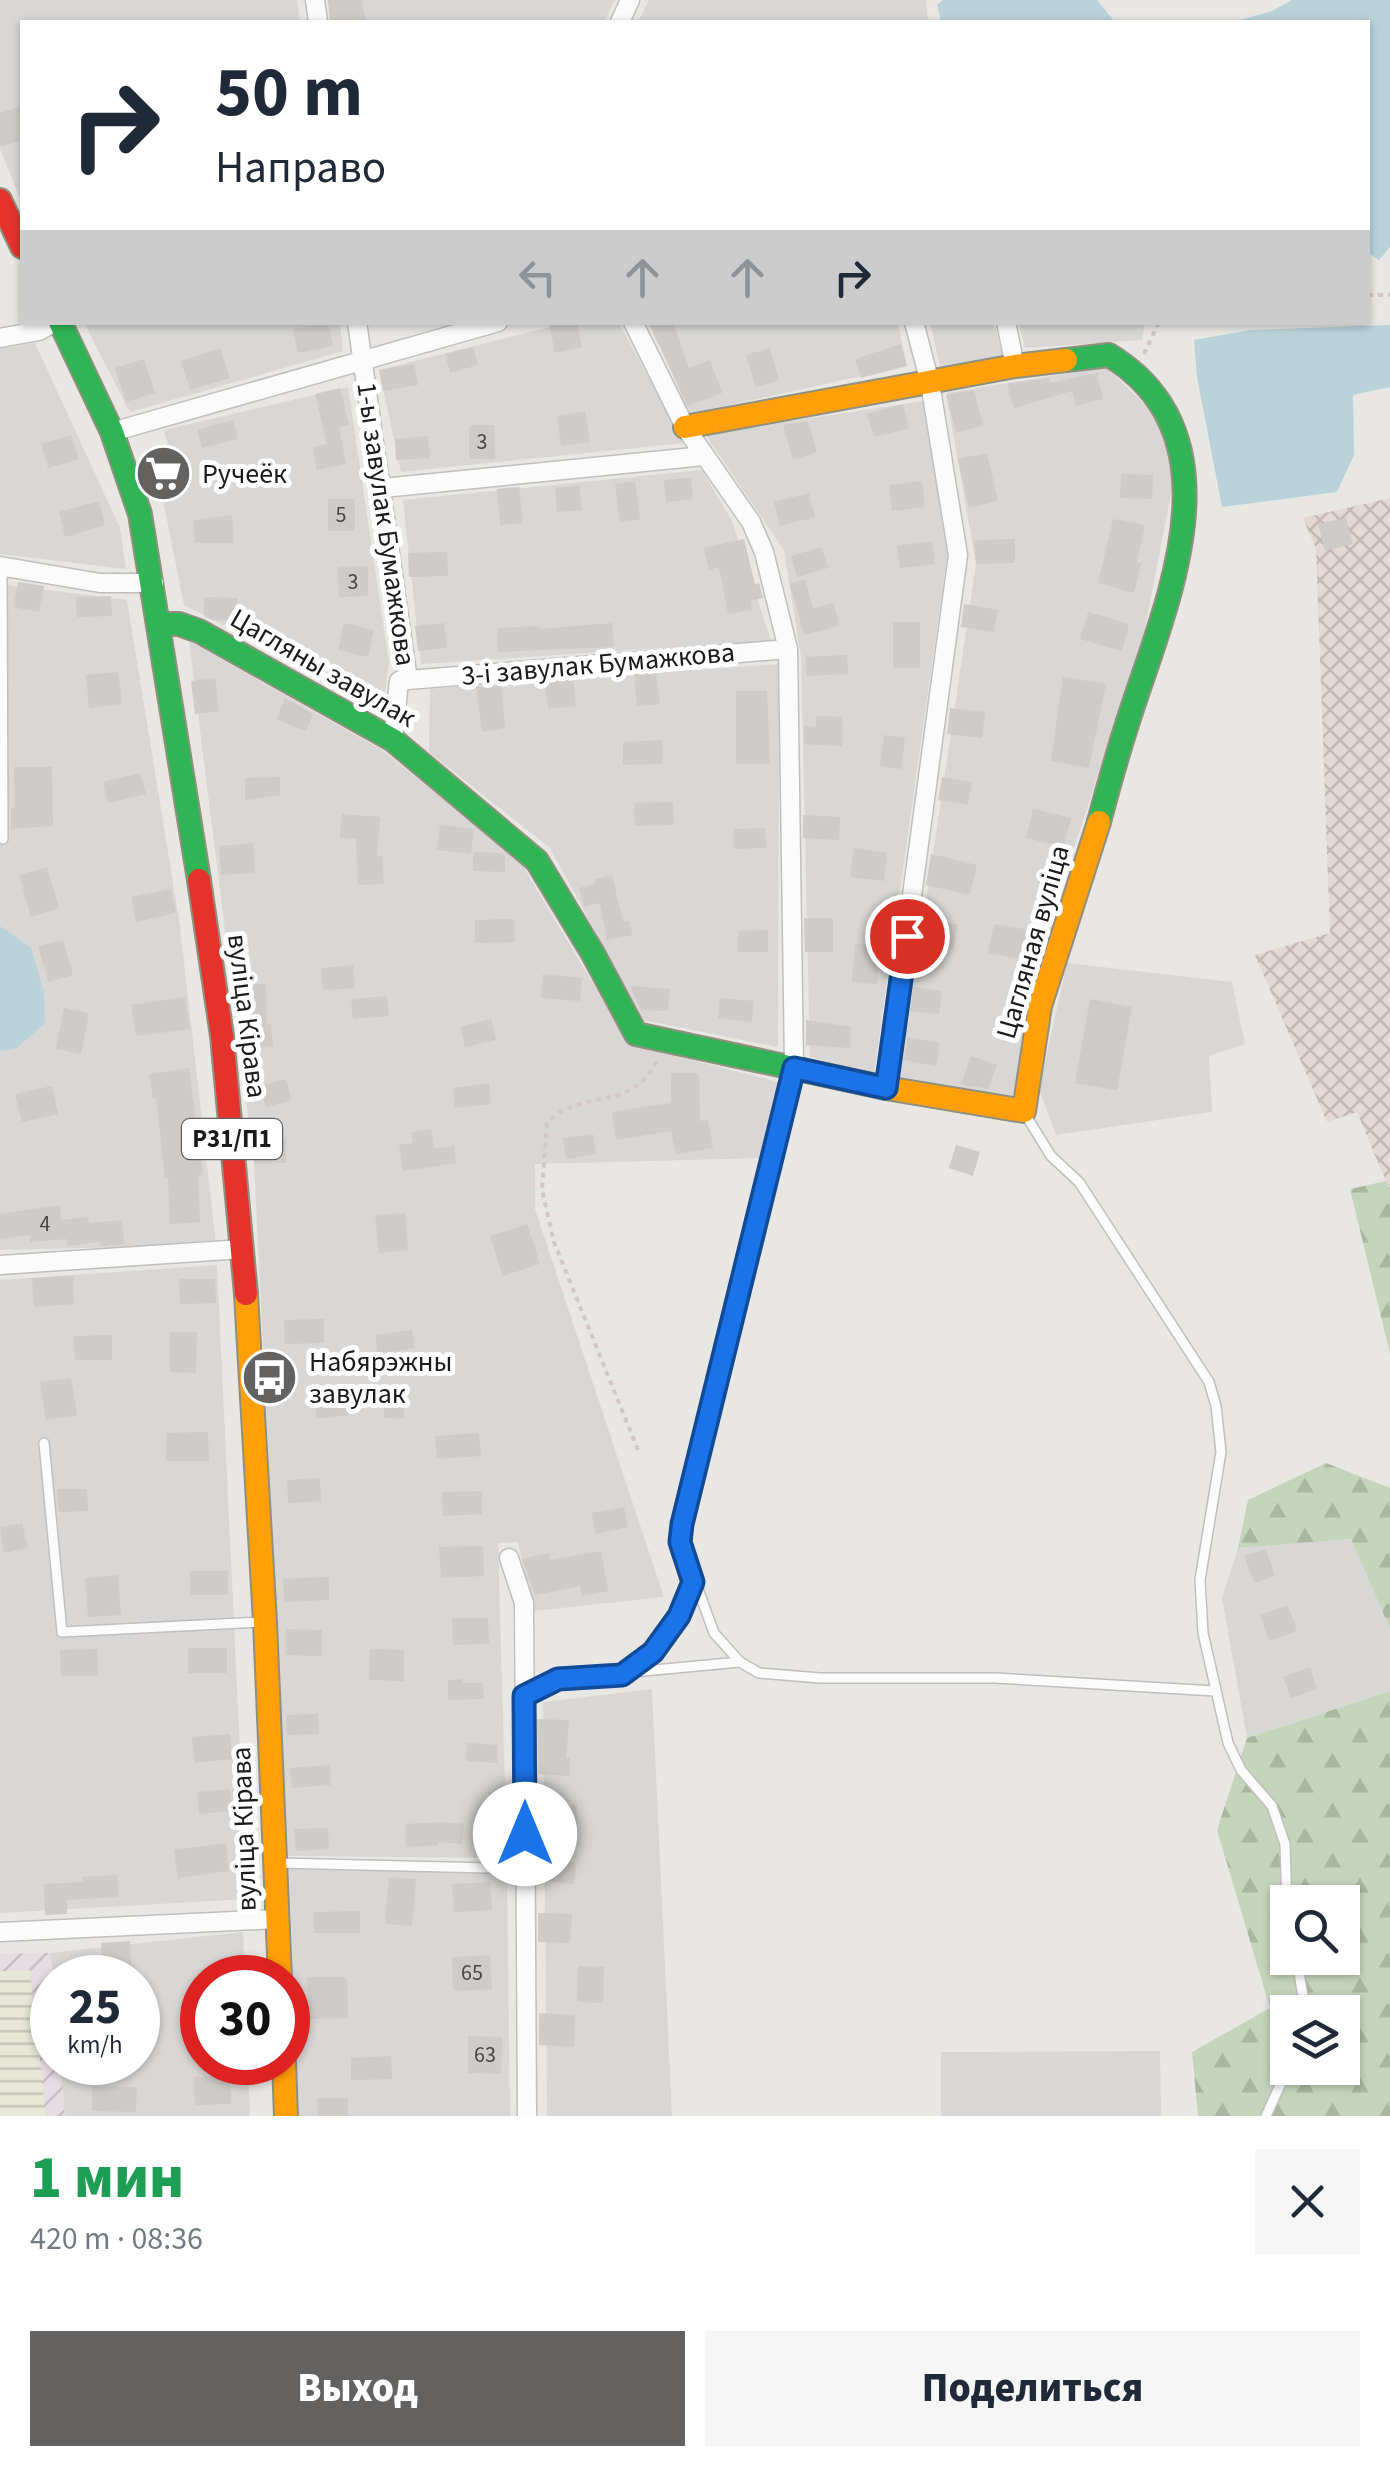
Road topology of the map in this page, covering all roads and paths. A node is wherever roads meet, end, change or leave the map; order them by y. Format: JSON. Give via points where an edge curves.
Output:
{"nodes":[{"id":1,"x":0,"y":200,"type":"edge"},
{"id":2,"x":20,"y":244,"type":"edge"},
{"id":3,"x":51,"y":325,"type":"edge"},
{"id":4,"x":58,"y":325,"type":"edge"},
{"id":5,"x":357,"y":325,"type":"edge"},
{"id":6,"x":488,"y":325,"type":"edge"},
{"id":7,"x":634,"y":325,"type":"edge"},
{"id":8,"x":915,"y":325,"type":"edge"},
{"id":9,"x":1007,"y":325,"type":"edge"},
{"id":10,"x":1158,"y":325,"type":"edge"},
{"id":11,"x":0,"y":338,"type":"edge"},
{"id":12,"x":362,"y":361,"type":"junction"},
{"id":13,"x":1015,"y":366,"type":"junction"},
{"id":14,"x":1132,"y":370,"type":"junction"},
{"id":15,"x":930,"y":383,"type":"junction"},
{"id":16,"x":685,"y":427,"type":"junction"},
{"id":17,"x":112,"y":432,"type":"junction"},
{"id":18,"x":704,"y":456,"type":"junction"},
{"id":19,"x":383,"y":488,"type":"junction"},
{"id":20,"x":1,"y":566,"type":"edge"},
{"id":21,"x":154,"y":584,"type":"junction"},
{"id":22,"x":160,"y":624,"type":"junction"},
{"id":23,"x":788,"y":648,"type":"junction"},
{"id":24,"x":408,"y":680,"type":"junction"},
{"id":25,"x":393,"y":740,"type":"junction"},
{"id":26,"x":4,"y":839,"type":"dead end"},
{"id":27,"x":664,"y":1040,"type":"junction"},
{"id":28,"x":794,"y":1068,"type":"junction"},
{"id":29,"x":886,"y":1088,"type":"junction"},
{"id":30,"x":1024,"y":1111,"type":"junction"},
{"id":31,"x":242,"y":1249,"type":"junction"},
{"id":32,"x":0,"y":1266,"type":"edge"},
{"id":33,"x":44,"y":1443,"type":"dead end"},
{"id":34,"x":638,"y":1450,"type":"dead end"},
{"id":35,"x":509,"y":1558,"type":"dead end"},
{"id":36,"x":693,"y":1582,"type":"junction"},
{"id":37,"x":265,"y":1622,"type":"junction"},
{"id":38,"x":740,"y":1662,"type":"junction"},
{"id":39,"x":622,"y":1675,"type":"junction"},
{"id":40,"x":1215,"y":1691,"type":"junction"},
{"id":41,"x":524,"y":1696,"type":"junction"},
{"id":42,"x":276,"y":1863,"type":"junction"},
{"id":43,"x":526,"y":1868,"type":"junction"},
{"id":44,"x":1286,"y":1885,"type":"edge"},
{"id":45,"x":278,"y":1919,"type":"junction"},
{"id":46,"x":0,"y":1932,"type":"edge"},
{"id":47,"x":279,"y":1955,"type":"edge"},
{"id":48,"x":285,"y":2085,"type":"edge"},
{"id":49,"x":1280,"y":2085,"type":"edge"},
{"id":50,"x":286,"y":2116,"type":"edge"},
{"id":51,"x":527,"y":2116,"type":"edge"},
{"id":52,"x":1266,"y":2116,"type":"edge"}],
"edges":[{"from":1,"to":2,"type":"street"},
{"from":3,"to":11,"type":"street"},
{"from":4,"to":17,"type":"street","name":"вуліца Кірава","number":"Р31/П1"},
{"from":5,"to":12,"type":"street"},
{"from":6,"to":12,"type":"street","name":"1-ы завулак Бумажкова"},
{"from":7,"to":16,"type":"street"},
{"from":8,"to":15,"type":"street"},
{"from":9,"to":13,"type":"street"},
{"from":10,"to":14,"type":"path"},
{"from":12,"to":17,"type":"street","name":"1-ы завулак Бумажкова"},
{"from":12,"to":19,"type":"street","name":"1-ы завулак Бумажкова"},
{"from":13,"to":14,"type":"street","via":[[1109,355]]},
{"from":13,"to":15,"type":"street"},
{"from":14,"to":30,"type":"street","name":"Цагляная вуліца","via":[[1173,420],[1185,511],[1159,630],[1043,993]]},
{"from":15,"to":16,"type":"street"},
{"from":15,"to":29,"type":"street","via":[[958,555]]},
{"from":16,"to":18,"type":"street"},
{"from":17,"to":21,"type":"street","name":"вуліца Кірава","number":"Р31/П1","via":[[140,514]]},
{"from":18,"to":19,"type":"street"},
{"from":18,"to":23,"type":"street","via":[[751,522]]},
{"from":19,"to":24,"type":"street","name":"1-ы завулак Бумажкова"},
{"from":20,"to":21,"type":"street","via":[[100,583]]},
{"from":20,"to":26,"type":"lane"},
{"from":21,"to":22,"type":"street","name":"вуліца Кірава","number":"Р31/П1"},
{"from":22,"to":25,"type":"street","name":"Цагляны завулак","via":[[199,631]]},
{"from":22,"to":31,"type":"street","name":"вуліца Кірава","number":"Р31/П1","via":[[222,1036]]},
{"from":23,"to":24,"type":"street","name":"3-і завулак Бумажкова"},
{"from":23,"to":28,"type":"street"},
{"from":24,"to":25,"type":"street","name":"1-ы завулак Бумажкова","via":[[400,680]]},
{"from":25,"to":27,"type":"street","name":"Цагляны завулак","via":[[537,860],[636,1034]]},
{"from":27,"to":28,"type":"street","name":"Цагляны завулак"},
{"from":27,"to":34,"type":"path","via":[[650,1076],[614,1099],[564,1109],[547,1123],[542,1190],[554,1242]]},
{"from":28,"to":29,"type":"street"},
{"from":28,"to":36,"type":"lane","via":[[682,1524],[680,1542]]},
{"from":29,"to":30,"type":"street"},
{"from":30,"to":40,"type":"lane","via":[[1051,1156],[1079,1182],[1209,1382],[1221,1452],[1200,1580]]},
{"from":31,"to":32,"type":"street"},
{"from":31,"to":37,"type":"street","name":"вуліца Кірава","number":"Р31/П1"},
{"from":33,"to":37,"type":"lane","via":[[62,1632]]},
{"from":35,"to":41,"type":"street","via":[[524,1603]]},
{"from":36,"to":38,"type":"lane","via":[[714,1633]]},
{"from":36,"to":39,"type":"lane","via":[[653,1652]]},
{"from":37,"to":42,"type":"street","name":"вуліца Кірава","number":"Р31/П1"},
{"from":38,"to":39,"type":"lane"},
{"from":38,"to":40,"type":"lane","via":[[759,1673],[820,1678],[994,1678]]},
{"from":39,"to":41,"type":"lane","via":[[558,1679]]},
{"from":40,"to":44,"type":"lane","via":[[1235,1761],[1272,1806],[1285,1844]]},
{"from":41,"to":43,"type":"street"},
{"from":42,"to":43,"type":"lane"},
{"from":42,"to":45,"type":"street","name":"вуліца Кірава","number":"Р31/П1"},
{"from":43,"to":51,"type":"street"},
{"from":45,"to":46,"type":"street"},
{"from":45,"to":47,"type":"street","name":"вуліца Кірава","number":"Р31/П1"},
{"from":48,"to":50,"type":"street"},
{"from":49,"to":52,"type":"lane"}]}
